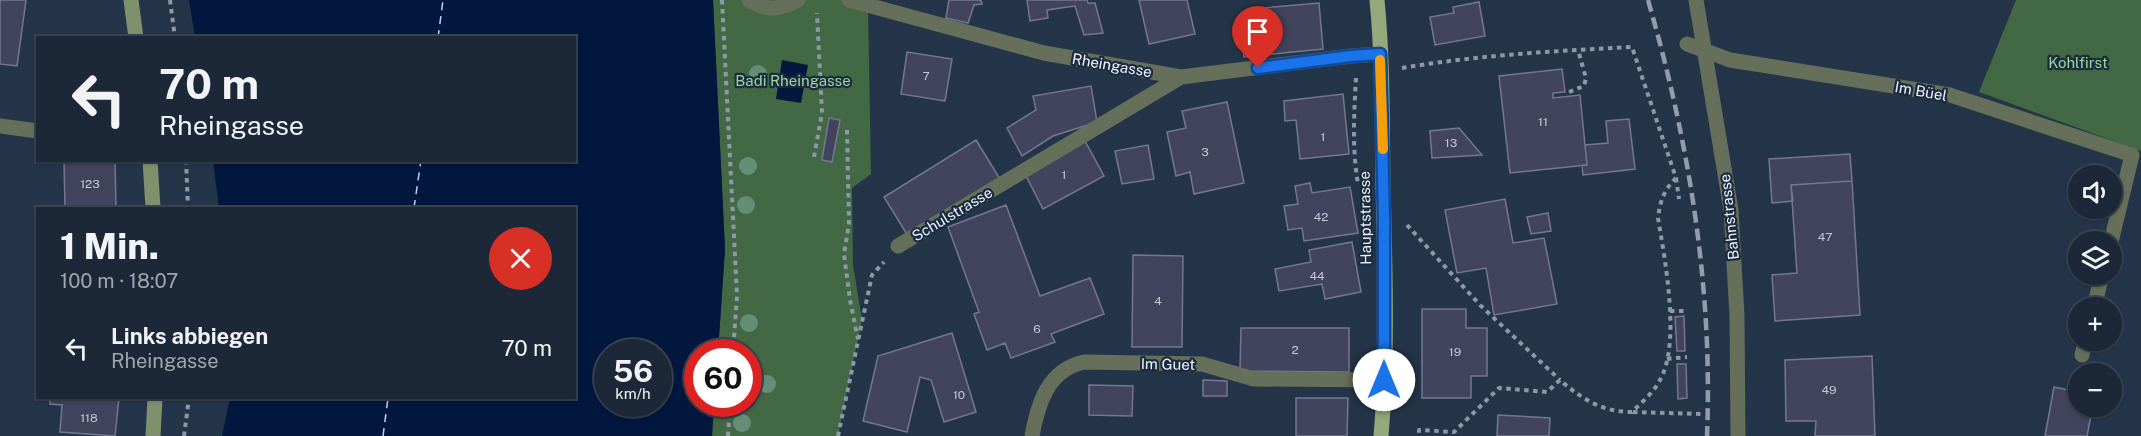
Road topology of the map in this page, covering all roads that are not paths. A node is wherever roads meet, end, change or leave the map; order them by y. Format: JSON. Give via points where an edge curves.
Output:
{"nodes":[{"id":1,"x":131,"y":0,"type":"edge"},
{"id":2,"x":749,"y":0,"type":"edge"},
{"id":3,"x":798,"y":0,"type":"edge"},
{"id":4,"x":849,"y":0,"type":"edge"},
{"id":5,"x":1377,"y":0,"type":"edge"},
{"id":6,"x":1696,"y":0,"type":"edge"},
{"id":7,"x":136,"y":36,"type":"edge"},
{"id":8,"x":1687,"y":44,"type":"dead end"},
{"id":9,"x":1705,"y":50,"type":"junction"},
{"id":10,"x":1380,"y":54,"type":"junction"},
{"id":11,"x":1181,"y":77,"type":"junction"},
{"id":12,"x":0,"y":126,"type":"edge"},
{"id":13,"x":36,"y":131,"type":"edge"},
{"id":14,"x":151,"y":165,"type":"edge"},
{"id":15,"x":153,"y":207,"type":"edge"},
{"id":16,"x":2113,"y":231,"type":"edge"},
{"id":17,"x":898,"y":246,"type":"road end"},
{"id":18,"x":1384,"y":380,"type":"junction"},
{"id":19,"x":155,"y":399,"type":"edge"},
{"id":20,"x":153,"y":436,"type":"edge"},
{"id":21,"x":1032,"y":436,"type":"edge"},
{"id":22,"x":1381,"y":436,"type":"edge"},
{"id":23,"x":1738,"y":436,"type":"edge"}],
"edges":[{"from":1,"to":7,"type":"main road"},
{"from":2,"to":3,"type":"street","via":[[763,8],[778,9]]},
{"from":4,"to":11,"type":"street","name":"Rheingasse","via":[[1044,54]]},
{"from":5,"to":10,"type":"main road","name":"Hauptstrasse"},
{"from":6,"to":9,"type":"street","name":"Bahnstrasse"},
{"from":8,"to":9,"type":"street","name":"Im Büel"},
{"from":9,"to":16,"type":"street","name":"Im Büel","via":[[1730,60],[1950,95],[2132,155]]},
{"from":9,"to":23,"type":"street","name":"Bahnstrasse","via":[[1731,210]]},
{"from":10,"to":11,"type":"street","name":"Rheingasse"},
{"from":10,"to":18,"type":"main road","name":"Hauptstrasse"},
{"from":11,"to":17,"type":"street","name":"Schulstrasse"},
{"from":12,"to":13,"type":"street"},
{"from":14,"to":15,"type":"main road"},
{"from":18,"to":21,"type":"street","name":"Im Guet","via":[[1254,379],[1202,364],[1084,362],[1061,372],[1052,382],[1036,410]]},
{"from":18,"to":22,"type":"main road","name":"Hauptstrasse"},
{"from":19,"to":20,"type":"main road"}]}
